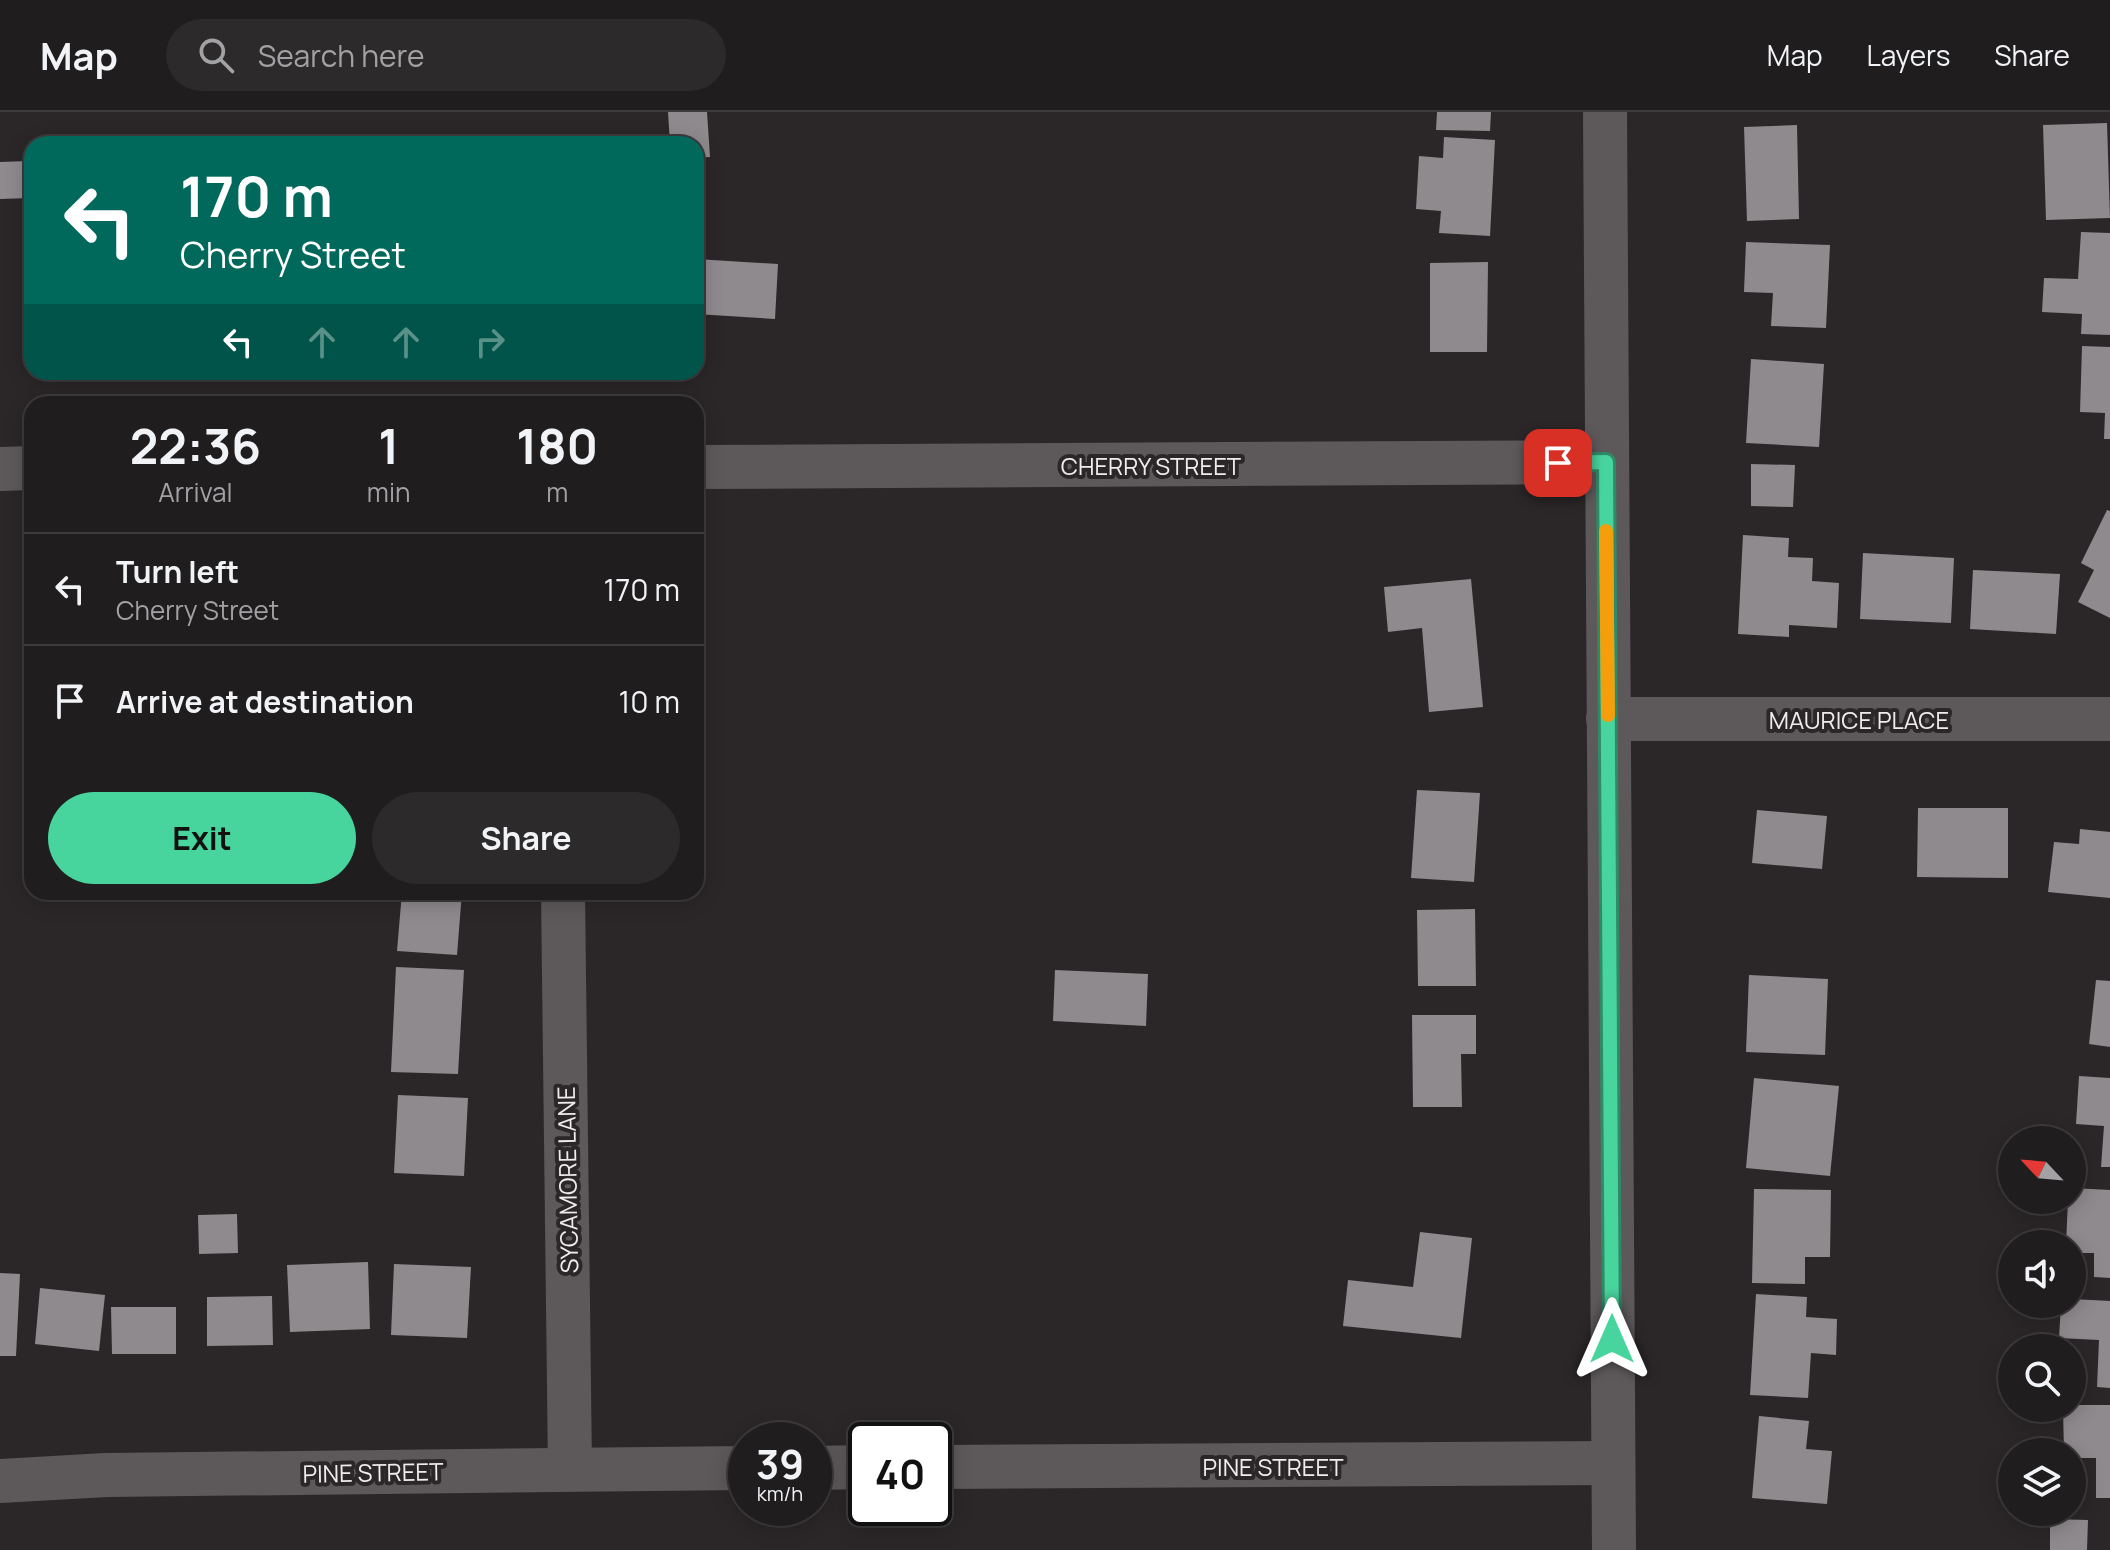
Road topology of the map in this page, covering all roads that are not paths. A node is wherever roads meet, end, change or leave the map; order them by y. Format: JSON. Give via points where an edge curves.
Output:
{"nodes":[{"id":1,"x":1605,"y":112,"type":"edge"},
{"id":2,"x":1606,"y":462,"type":"junction"},
{"id":3,"x":704,"y":467,"type":"edge"},
{"id":4,"x":24,"y":468,"type":"edge"},
{"id":5,"x":0,"y":469,"type":"edge"},
{"id":6,"x":1608,"y":719,"type":"junction"},
{"id":7,"x":2110,"y":719,"type":"edge"},
{"id":8,"x":563,"y":900,"type":"edge"},
{"id":9,"x":1613,"y":1463,"type":"junction"},
{"id":10,"x":952,"y":1467,"type":"edge"},
{"id":11,"x":728,"y":1468,"type":"edge"},
{"id":12,"x":570,"y":1469,"type":"junction"},
{"id":13,"x":0,"y":1481,"type":"edge"},
{"id":14,"x":1614,"y":1550,"type":"edge"}],
"edges":[{"from":1,"to":2,"type":"street"},
{"from":2,"to":3,"type":"street","name":"CHERRY STREET"},
{"from":2,"to":6,"type":"street"},
{"from":4,"to":5,"type":"street"},
{"from":6,"to":7,"type":"street","name":"MAURICE PLACE"},
{"from":6,"to":9,"type":"street"},
{"from":8,"to":12,"type":"street","name":"SYCAMORE LANE"},
{"from":9,"to":10,"type":"street","name":"PINE STREET"},
{"from":9,"to":14,"type":"street"},
{"from":11,"to":12,"type":"street","name":"PINE STREET"},
{"from":12,"to":13,"type":"street","name":"PINE STREET"}]}
